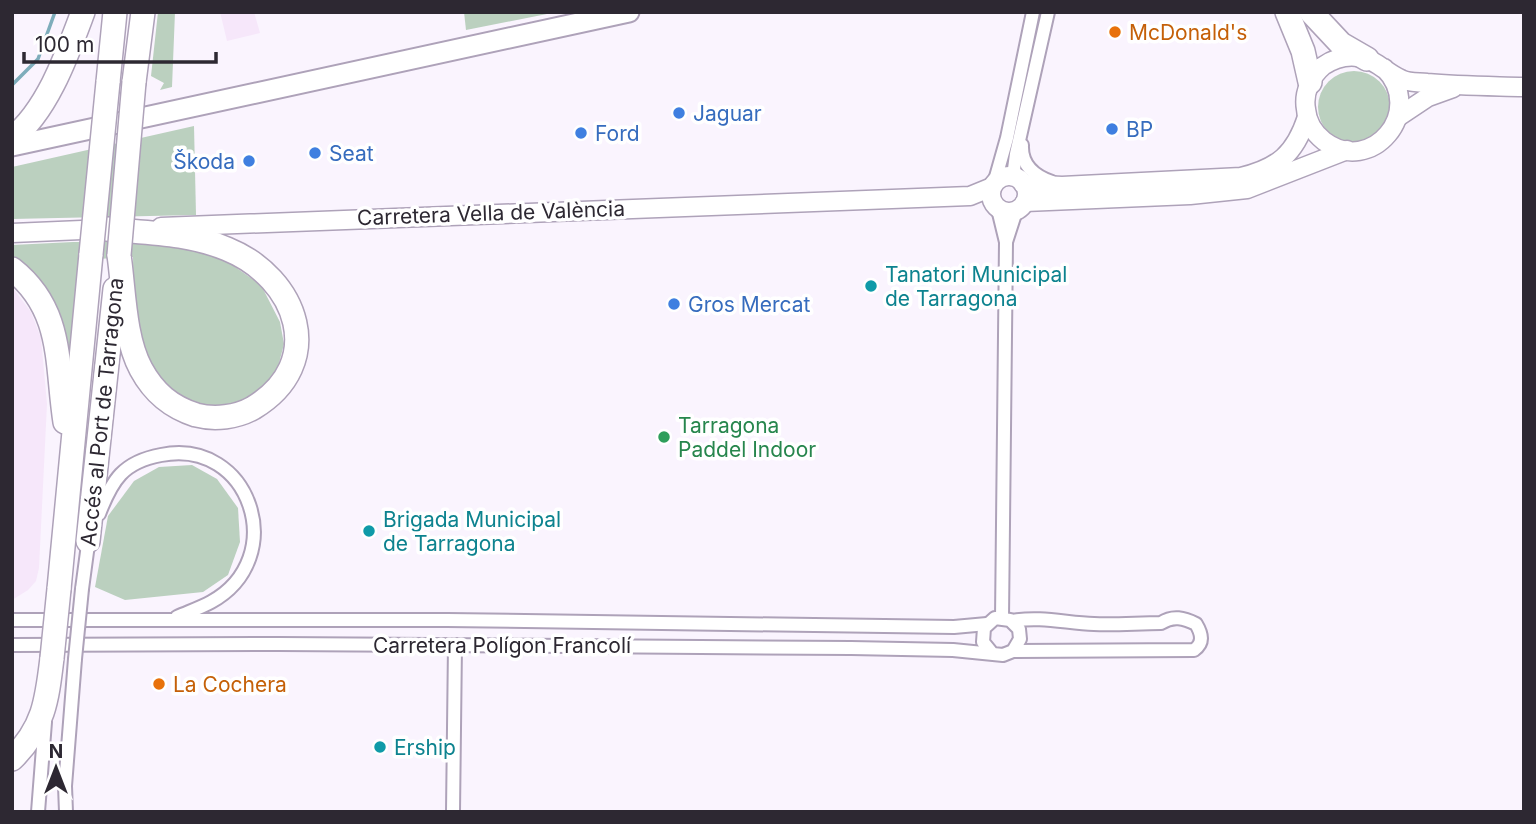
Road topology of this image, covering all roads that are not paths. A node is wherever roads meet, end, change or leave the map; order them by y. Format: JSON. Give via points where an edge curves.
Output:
{"nodes":[{"id":1,"x":83,"y":12,"type":"edge"},
{"id":2,"x":115,"y":12,"type":"edge"},
{"id":3,"x":143,"y":12,"type":"edge"},
{"id":4,"x":629,"y":12,"type":"edge"},
{"id":5,"x":1033,"y":12,"type":"edge"},
{"id":6,"x":1048,"y":12,"type":"edge"},
{"id":7,"x":1287,"y":12,"type":"edge"},
{"id":8,"x":1311,"y":12,"type":"edge"},
{"id":9,"x":1375,"y":63,"type":"junction"},
{"id":10,"x":1310,"y":82,"type":"junction"},
{"id":11,"x":1460,"y":86,"type":"junction"},
{"id":12,"x":1524,"y":87,"type":"edge"},
{"id":13,"x":1307,"y":117,"type":"junction"},
{"id":14,"x":1398,"y":117,"type":"junction"},
{"id":15,"x":1023,"y":124,"type":"junction"},
{"id":16,"x":12,"y":138,"type":"edge"},
{"id":17,"x":12,"y":146,"type":"edge"},
{"id":18,"x":1347,"y":150,"type":"junction"},
{"id":19,"x":1020,"y":181,"type":"junction"},
{"id":20,"x":1062,"y":186,"type":"junction"},
{"id":21,"x":1003,"y":200,"type":"junction"},
{"id":22,"x":107,"y":229,"type":"junction"},
{"id":23,"x":12,"y":233,"type":"edge"},
{"id":24,"x":119,"y":255,"type":"junction"},
{"id":25,"x":12,"y":269,"type":"edge"},
{"id":26,"x":71,"y":463,"type":"junction"},
{"id":27,"x":88,"y":541,"type":"junction"},
{"id":28,"x":172,"y":619,"type":"junction"},
{"id":29,"x":1007,"y":619,"type":"junction"},
{"id":30,"x":12,"y":620,"type":"edge"},
{"id":31,"x":987,"y":624,"type":"junction"},
{"id":32,"x":14,"y":645,"type":"edge"},
{"id":33,"x":455,"y":645,"type":"junction"},
{"id":34,"x":1013,"y":651,"type":"junction"},
{"id":35,"x":992,"y":653,"type":"junction"},
{"id":36,"x":64,"y":659,"type":"junction"},
{"id":37,"x":47,"y":704,"type":"junction"},
{"id":38,"x":12,"y":759,"type":"edge"},
{"id":39,"x":38,"y":812,"type":"edge"},
{"id":40,"x":66,"y":812,"type":"edge"},
{"id":41,"x":453,"y":812,"type":"edge"}],
"edges":[{"from":1,"to":16,"type":"highway","via":[[38,112]]},
{"from":2,"to":26,"type":"highway","name":"Accés al Port de Tarragona","bridge":true},
{"from":3,"to":24,"type":"highway","name":"Accés al Port de Tarragona","bridge":true},
{"from":4,"to":17,"type":"main road"},
{"from":5,"to":21,"type":"street","via":[[1007,138]]},
{"from":6,"to":15,"type":"street"},
{"from":7,"to":10,"type":"highway"},
{"from":8,"to":9,"type":"highway","via":[[1341,44]]},
{"from":9,"to":10,"type":"street","via":[[1350,57],[1335,60]]},
{"from":9,"to":11,"type":"street","via":[[1402,80]]},
{"from":9,"to":14,"type":"street","via":[[1398,89]]},
{"from":10,"to":13,"type":"street"},
{"from":11,"to":12,"type":"street"},
{"from":11,"to":14,"type":"street","via":[[1428,97]]},
{"from":13,"to":18,"type":"street","via":[[1321,139]]},
{"from":13,"to":20,"type":"street","via":[[1294,148],[1262,172],[1241,177]]},
{"from":14,"to":18,"type":"street","via":[[1377,144]]},
{"from":15,"to":19,"type":"street","via":[[1014,169]]},
{"from":15,"to":20,"type":"street","via":[[1021,153],[1027,167]]},
{"from":18,"to":21,"type":"street","name":"Carretera Vella de València","via":[[1247,188],[1190,195]]},
{"from":19,"to":20,"type":"street"},
{"from":19,"to":21,"type":"street","via":[[1006,177]]},
{"from":19,"to":21,"type":"street","via":[[1027,194]]},
{"from":21,"to":22,"type":"street","name":"Carretera Vella de València","via":[[970,196]]},
{"from":21,"to":29,"type":"street"},
{"from":22,"to":23,"type":"street","name":"Carretera Vella de València"},
{"from":22,"to":24,"type":"highway","via":[[182,236],[226,248],[260,267],[285,295],[297,329],[291,368],[281,386],[257,406],[226,417],[203,417],[163,400],[134,350]]},
{"from":24,"to":27,"type":"highway","name":"Accés al Port de Tarragona"},
{"from":25,"to":26,"type":"highway","via":[[36,295],[56,338]]},
{"from":26,"to":36,"type":"highway","name":"Accés al Port de Tarragona","bridge":true,"via":[[59,589]]},
{"from":27,"to":28,"type":"street","via":[[108,488],[123,469],[145,458],[172,452],[191,454],[214,461],[233,477],[250,506],[255,541],[250,559],[213,601]]},
{"from":27,"to":36,"type":"street","name":"Accés al Port de Tarragona","bridge":true,"via":[[82,589]]},
{"from":28,"to":30,"type":"street","name":"Carretera Polígon Francolí"},
{"from":28,"to":31,"type":"street","name":"Carretera Polígon Francolí"},
{"from":29,"to":31,"type":"street"},
{"from":29,"to":34,"type":"street","via":[[1017,626],[1020,636]]},
{"from":29,"to":34,"type":"street","via":[[1119,624],[1179,618],[1196,624],[1202,638],[1194,650]]},
{"from":31,"to":35,"type":"street","via":[[983,639]]},
{"from":32,"to":33,"type":"street","name":"Carretera Polígon Francolí"},
{"from":33,"to":35,"type":"street","name":"Carretera Polígon Francolí"},
{"from":33,"to":41,"type":"street"},
{"from":34,"to":35,"type":"street"},
{"from":36,"to":37,"type":"highway","name":"Accés al Port de Tarragona"},
{"from":36,"to":40,"type":"street","name":"Accés al Port de Tarragona"},
{"from":37,"to":38,"type":"highway","via":[[33,733]]},
{"from":37,"to":39,"type":"street","name":"Accés al Port de Tarragona"}]}
